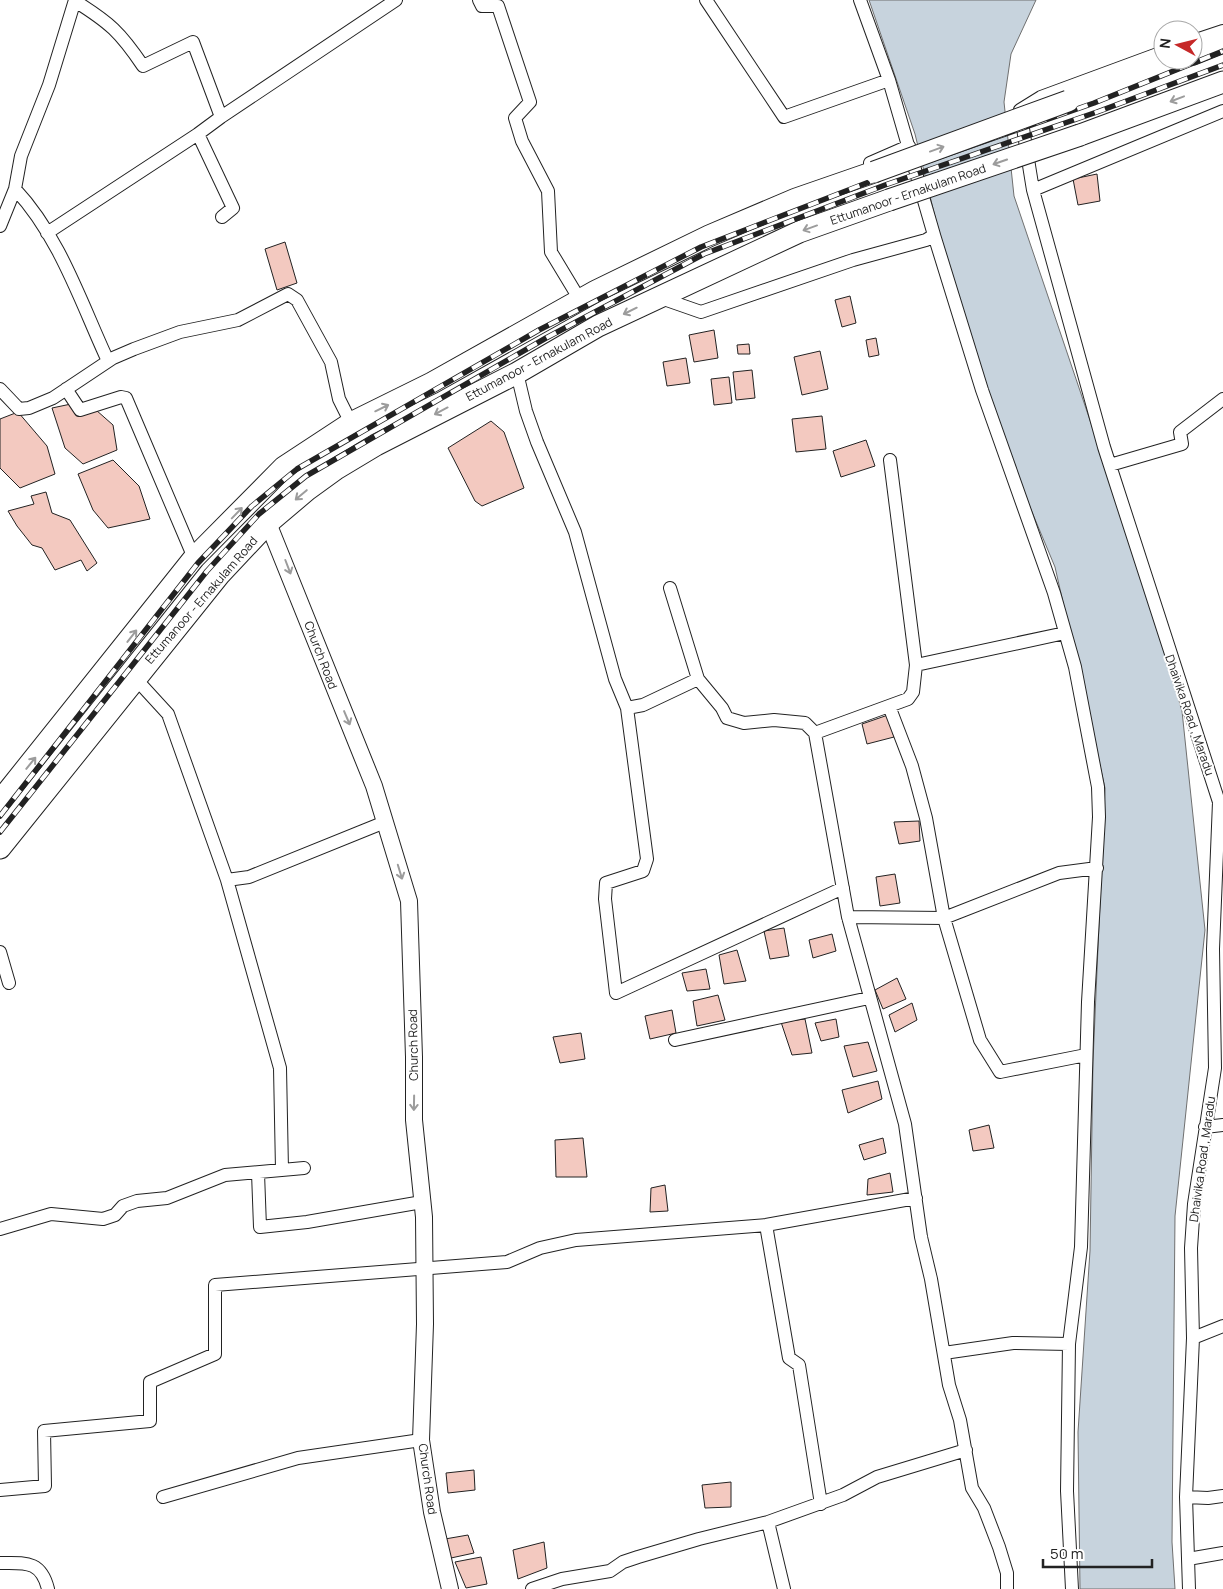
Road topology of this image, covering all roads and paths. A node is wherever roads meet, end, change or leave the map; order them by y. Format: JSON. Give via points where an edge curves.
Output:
{"nodes":[{"id":1,"x":396,"y":0,"type":"edge"},
{"id":2,"x":479,"y":0,"type":"edge"},
{"id":3,"x":706,"y":0,"type":"edge"},
{"id":4,"x":860,"y":0,"type":"edge"},
{"id":5,"x":75,"y":1,"type":"edge"},
{"id":6,"x":1223,"y":31,"type":"edge"},
{"id":7,"x":1203,"y":38,"type":"edge"},
{"id":8,"x":1223,"y":42,"type":"edge"},
{"id":9,"x":1203,"y":50,"type":"edge"},
{"id":10,"x":1153,"y":56,"type":"edge"},
{"id":11,"x":1153,"y":69,"type":"edge"},
{"id":12,"x":889,"y":80,"type":"junction"},
{"id":13,"x":1223,"y":82,"type":"edge"},
{"id":14,"x":1223,"y":111,"type":"edge"},
{"id":15,"x":222,"y":117,"type":"junction"},
{"id":16,"x":198,"y":134,"type":"junction"},
{"id":17,"x":909,"y":146,"type":"junction"},
{"id":18,"x":15,"y":189,"type":"junction"},
{"id":19,"x":1033,"y":190,"type":"junction"},
{"id":20,"x":222,"y":218,"type":"dead end"},
{"id":21,"x":0,"y":226,"type":"edge"},
{"id":22,"x":47,"y":232,"type":"junction"},
{"id":23,"x":934,"y":235,"type":"junction"},
{"id":24,"x":625,"y":279,"type":"junction"},
{"id":25,"x":658,"y":297,"type":"junction"},
{"id":26,"x":580,"y":300,"type":"junction"},
{"id":27,"x":108,"y":361,"type":"junction"},
{"id":28,"x":456,"y":370,"type":"junction"},
{"id":29,"x":517,"y":373,"type":"junction"},
{"id":30,"x":0,"y":388,"type":"edge"},
{"id":31,"x":66,"y":389,"type":"junction"},
{"id":32,"x":469,"y":396,"type":"junction"},
{"id":33,"x":1223,"y":399,"type":"edge"},
{"id":34,"x":351,"y":423,"type":"junction"},
{"id":35,"x":890,"y":460,"type":"dead end"},
{"id":36,"x":1110,"y":465,"type":"junction"},
{"id":37,"x":268,"y":523,"type":"junction"},
{"id":38,"x":194,"y":558,"type":"junction"},
{"id":39,"x":670,"y":588,"type":"dead end"},
{"id":40,"x":1065,"y":633,"type":"junction"},
{"id":41,"x":916,"y":665,"type":"junction"},
{"id":42,"x":135,"y":678,"type":"junction"},
{"id":43,"x":698,"y":679,"type":"junction"},
{"id":44,"x":889,"y":706,"type":"junction"},
{"id":45,"x":627,"y":708,"type":"junction"},
{"id":46,"x":815,"y":733,"type":"junction"},
{"id":47,"x":0,"y":801,"type":"edge"},
{"id":48,"x":385,"y":822,"type":"junction"},
{"id":49,"x":0,"y":848,"type":"edge"},
{"id":50,"x":1096,"y":868,"type":"junction"},
{"id":51,"x":227,"y":880,"type":"junction"},
{"id":52,"x":1219,"y":882,"type":"edge"},
{"id":53,"x":843,"y":888,"type":"junction"},
{"id":54,"x":848,"y":917,"type":"junction"},
{"id":55,"x":944,"y":918,"type":"junction"},
{"id":56,"x":1218,"y":949,"type":"edge"},
{"id":57,"x":0,"y":952,"type":"edge"},
{"id":58,"x":9,"y":983,"type":"dead end"},
{"id":59,"x":869,"y":998,"type":"junction"},
{"id":60,"x":674,"y":1040,"type":"dead end"},
{"id":61,"x":1086,"y":1055,"type":"junction"},
{"id":62,"x":1223,"y":1125,"type":"edge"},
{"id":63,"x":1206,"y":1127,"type":"junction"},
{"id":64,"x":304,"y":1168,"type":"dead end"},
{"id":65,"x":282,"y":1170,"type":"junction"},
{"id":66,"x":258,"y":1173,"type":"junction"},
{"id":67,"x":916,"y":1198,"type":"junction"},
{"id":68,"x":422,"y":1202,"type":"junction"},
{"id":69,"x":766,"y":1225,"type":"junction"},
{"id":70,"x":0,"y":1229,"type":"edge"},
{"id":71,"x":424,"y":1269,"type":"junction"},
{"id":72,"x":1223,"y":1326,"type":"edge"},
{"id":73,"x":1193,"y":1338,"type":"junction"},
{"id":74,"x":1070,"y":1344,"type":"junction"},
{"id":75,"x":944,"y":1353,"type":"junction"},
{"id":76,"x":422,"y":1440,"type":"junction"},
{"id":77,"x":966,"y":1450,"type":"junction"},
{"id":78,"x":0,"y":1490,"type":"edge"},
{"id":79,"x":1223,"y":1496,"type":"edge"},
{"id":80,"x":163,"y":1497,"type":"dead end"},
{"id":81,"x":1186,"y":1497,"type":"junction"},
{"id":82,"x":821,"y":1504,"type":"junction"},
{"id":83,"x":768,"y":1522,"type":"junction"},
{"id":84,"x":1223,"y":1553,"type":"edge"},
{"id":85,"x":1188,"y":1559,"type":"junction"},
{"id":86,"x":0,"y":1563,"type":"edge"},
{"id":87,"x":448,"y":1588,"type":"edge"},
{"id":88,"x":48,"y":1589,"type":"edge"},
{"id":89,"x":532,"y":1589,"type":"edge"},
{"id":90,"x":784,"y":1589,"type":"edge"},
{"id":91,"x":1006,"y":1589,"type":"edge"},
{"id":92,"x":1072,"y":1589,"type":"edge"},
{"id":93,"x":1188,"y":1589,"type":"edge"}],
"edges":[{"from":1,"to":15,"type":"street"},
{"from":2,"to":26,"type":"street","via":[[482,6],[498,6],[530,102],[515,118],[522,141],[548,190],[551,252]]},
{"from":3,"to":12,"type":"street","via":[[784,118]]},
{"from":4,"to":12,"type":"street"},
{"from":5,"to":15,"type":"street","via":[[105,20],[122,36],[143,66],[193,42]]},
{"from":5,"to":18,"type":"street","via":[[44,101],[20,156]]},
{"from":6,"to":7,"type":"street"},
{"from":8,"to":9,"type":"main road"},
{"from":10,"to":19,"type":"street","name":"Dhaivika Road , Maradu","via":[[1041,97],[1020,110]]},
{"from":24,"to":11,"type":"main road","one_way":true,"bridge":true,"via":[[709,236],[796,199]]},
{"from":12,"to":17,"type":"street"},
{"from":13,"to":25,"type":"main road","name":"Ettumanoor - Ernakulam Road","one_way":true,"bridge":true,"via":[[799,232]]},
{"from":14,"to":19,"type":"street"},
{"from":15,"to":16,"type":"street"},
{"from":16,"to":20,"type":"street","via":[[233,208]]},
{"from":16,"to":22,"type":"street"},
{"from":17,"to":23,"type":"street"},
{"from":17,"to":24,"type":"street","via":[[649,254]]},
{"from":18,"to":21,"type":"street"},
{"from":18,"to":22,"type":"street"},
{"from":19,"to":36,"type":"street","name":"Dhaivika Road , Maradu"},
{"from":22,"to":27,"type":"street","via":[[64,262]]},
{"from":23,"to":25,"type":"street","via":[[701,312]]},
{"from":23,"to":40,"type":"street","via":[[982,390],[1045,566]]},
{"from":24,"to":26,"type":"main road"},
{"from":25,"to":29,"type":"main road","name":"Ettumanoor - Ernakulam Road","one_way":true,"via":[[598,326]]},
{"from":26,"to":28,"type":"main road"},
{"from":27,"to":31,"type":"street"},
{"from":27,"to":34,"type":"street","via":[[161,338],[238,320],[292,295],[331,362],[339,399]]},
{"from":28,"to":32,"type":"main road"},
{"from":34,"to":28,"type":"main road","one_way":true},
{"from":29,"to":32,"type":"main road","name":"Ettumanoor - Ernakulam Road"},
{"from":29,"to":45,"type":"street","via":[[532,427],[575,532],[614,679]]},
{"from":30,"to":31,"type":"street","via":[[19,409],[29,408]]},
{"from":31,"to":38,"type":"street","via":[[80,410],[126,398]]},
{"from":32,"to":37,"type":"main road","name":"Ettumanoor - Ernakulam Road","one_way":true,"via":[[336,469]]},
{"from":33,"to":36,"type":"street","via":[[1180,432],[1182,444]]},
{"from":38,"to":34,"type":"main road","one_way":true,"via":[[284,467]]},
{"from":35,"to":41,"type":"street"},
{"from":36,"to":52,"type":"street","name":"Dhaivika Road , Maradu","via":[[1219,802]]},
{"from":37,"to":42,"type":"main road","name":"Ettumanoor - Ernakulam Road","via":[[220,574]]},
{"from":37,"to":48,"type":"street","name":"Church Road","one_way":true,"via":[[284,556]]},
{"from":47,"to":38,"type":"main road","one_way":true},
{"from":39,"to":43,"type":"street"},
{"from":40,"to":41,"type":"street"},
{"from":40,"to":50,"type":"street","via":[[1075,667],[1098,787]]},
{"from":41,"to":44,"type":"street","via":[[913,692],[908,699]]},
{"from":42,"to":49,"type":"main road","name":"Ettumanoor - Ernakulam Road"},
{"from":42,"to":51,"type":"street","via":[[168,714]]},
{"from":43,"to":45,"type":"street","via":[[643,705]]},
{"from":43,"to":46,"type":"street","via":[[727,718],[744,723],[774,720],[805,724]]},
{"from":44,"to":46,"type":"street"},
{"from":44,"to":55,"type":"street","via":[[912,766],[926,818]]},
{"from":45,"to":53,"type":"street","via":[[647,859],[643,871],[606,883],[616,993]]},
{"from":46,"to":53,"type":"street"},
{"from":48,"to":51,"type":"street","via":[[248,877]]},
{"from":48,"to":68,"type":"street","name":"Church Road","one_way":true,"via":[[409,901],[414,1120]]},
{"from":50,"to":55,"type":"street","via":[[1059,872]]},
{"from":50,"to":61,"type":"street"},
{"from":51,"to":65,"type":"street","via":[[280,1068]]},
{"from":52,"to":56,"type":"street","name":"Dhaivika Road , Maradu"},
{"from":53,"to":54,"type":"street"},
{"from":54,"to":55,"type":"street"},
{"from":54,"to":59,"type":"street"},
{"from":55,"to":61,"type":"street","via":[[980,1040],[1000,1072]]},
{"from":56,"to":63,"type":"street","name":"Dhaivika Road , Maradu","via":[[1215,1068]]},
{"from":57,"to":58,"type":"street"},
{"from":59,"to":60,"type":"street"},
{"from":59,"to":67,"type":"street","via":[[905,1124]]},
{"from":61,"to":74,"type":"street","via":[[1081,1247]]},
{"from":62,"to":63,"type":"street"},
{"from":63,"to":73,"type":"street","name":"Dhaivika Road , Maradu","via":[[1191,1248]]},
{"from":64,"to":65,"type":"street"},
{"from":65,"to":66,"type":"street"},
{"from":66,"to":68,"type":"street","via":[[260,1227]]},
{"from":66,"to":70,"type":"street","via":[[225,1175],[167,1198],[137,1201],[122,1206],[115,1215],[103,1220],[51,1214]]},
{"from":67,"to":69,"type":"street"},
{"from":67,"to":75,"type":"street"},
{"from":68,"to":71,"type":"street","name":"Church Road"},
{"from":69,"to":71,"type":"street","via":[[576,1240],[540,1248],[507,1262]]},
{"from":69,"to":82,"type":"street","via":[[789,1358],[799,1365]]},
{"from":71,"to":76,"type":"street","name":"Church Road"},
{"from":71,"to":78,"type":"street","via":[[215,1285],[215,1354],[150,1382],[150,1420],[44,1431],[45,1486]]},
{"from":72,"to":73,"type":"street"},
{"from":73,"to":81,"type":"street","name":"Dhaivika Road , Maradu"},
{"from":74,"to":75,"type":"street","via":[[1013,1343]]},
{"from":74,"to":92,"type":"street","via":[[1067,1491]]},
{"from":75,"to":77,"type":"street"},
{"from":76,"to":80,"type":"street","via":[[298,1458]]},
{"from":76,"to":87,"type":"street","name":"Church Road","via":[[432,1512]]},
{"from":77,"to":82,"type":"street","via":[[877,1477]]},
{"from":77,"to":91,"type":"street","via":[[972,1488],[984,1508],[1007,1573]]},
{"from":79,"to":81,"type":"street"},
{"from":81,"to":85,"type":"street","name":"Dhaivika Road , Maradu"},
{"from":82,"to":83,"type":"street"},
{"from":83,"to":89,"type":"street","via":[[638,1557],[610,1571],[562,1579]]},
{"from":83,"to":90,"type":"street"},
{"from":84,"to":85,"type":"street"},
{"from":85,"to":93,"type":"street","name":"Dhaivika Road , Maradu"},
{"from":86,"to":88,"type":"street","via":[[30,1563],[44,1575]]}]}
